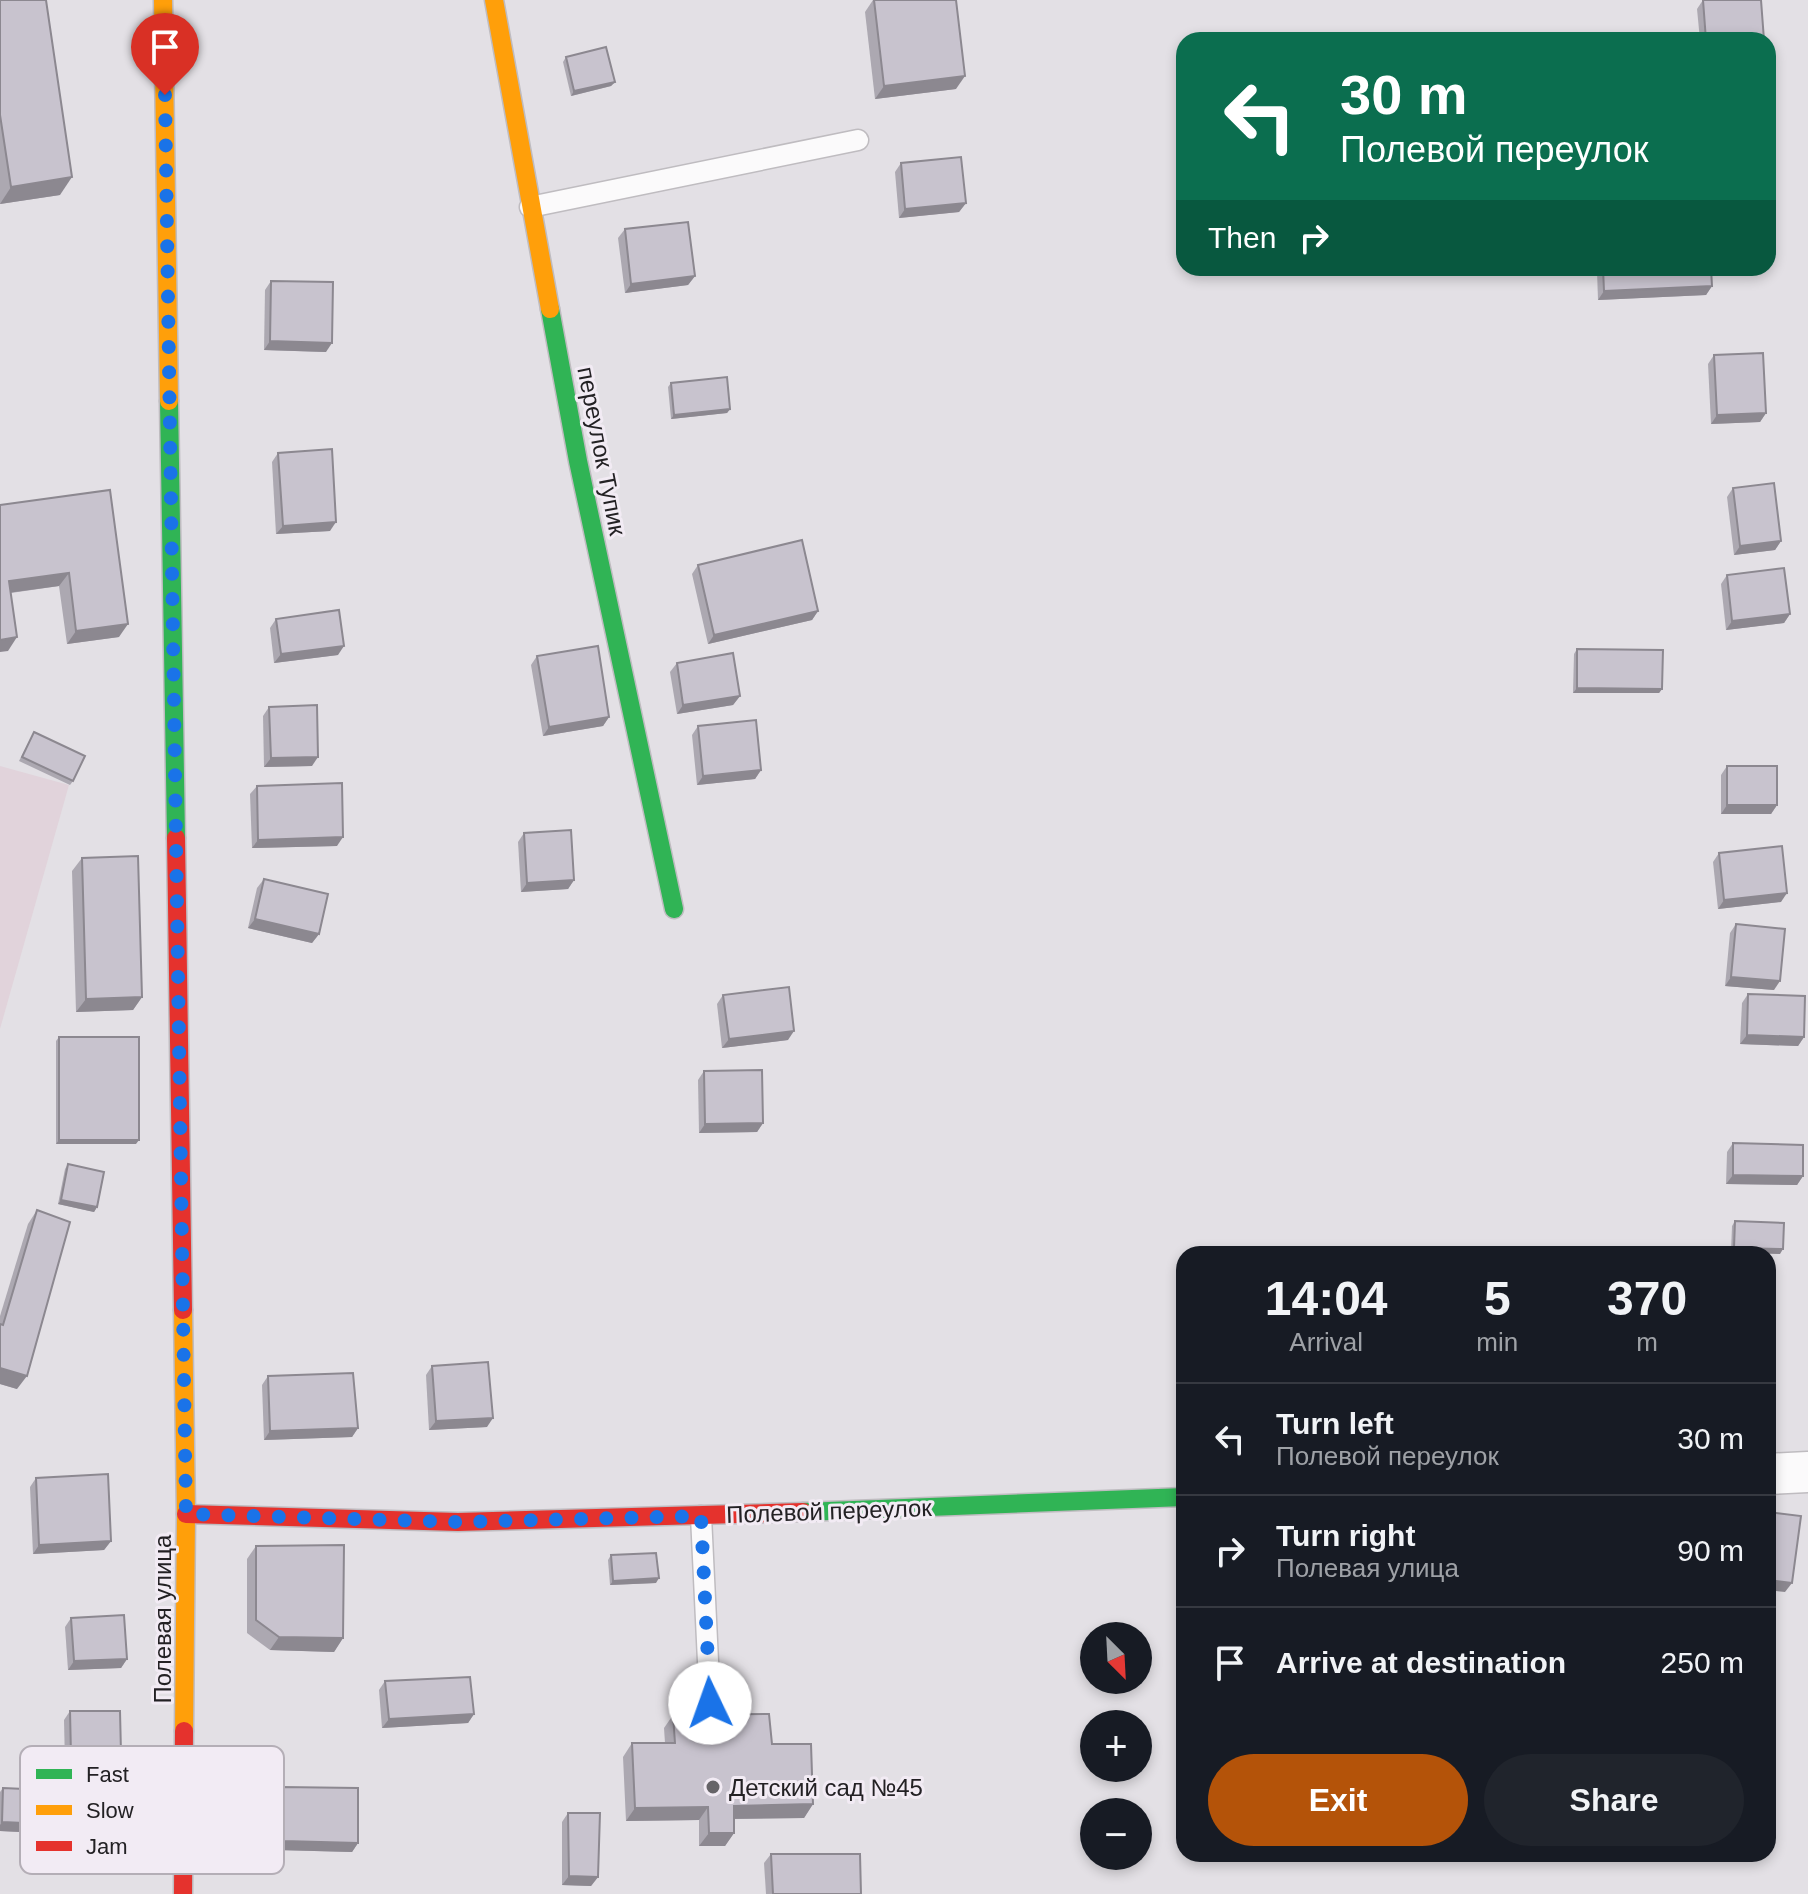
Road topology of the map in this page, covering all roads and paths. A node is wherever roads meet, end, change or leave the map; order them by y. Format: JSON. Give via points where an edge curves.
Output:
{"nodes":[{"id":1,"x":163,"y":0,"type":"edge"},
{"id":2,"x":494,"y":0,"type":"edge"},
{"id":3,"x":858,"y":140,"type":"dead end"},
{"id":4,"x":530,"y":207,"type":"junction"},
{"id":5,"x":674,"y":909,"type":"dead end"},
{"id":6,"x":1808,"y":1472,"type":"edge"},
{"id":7,"x":1776,"y":1474,"type":"edge"},
{"id":8,"x":1176,"y":1497,"type":"edge"},
{"id":9,"x":186,"y":1514,"type":"junction"},
{"id":10,"x":701,"y":1516,"type":"junction"},
{"id":11,"x":710,"y":1703,"type":"dead end"},
{"id":12,"x":184,"y":1746,"type":"edge"},
{"id":13,"x":183,"y":1874,"type":"edge"},
{"id":14,"x":183,"y":1894,"type":"edge"}],
"edges":[{"from":1,"to":9,"type":"street","name":"Полевая улица"},
{"from":2,"to":4,"type":"street","name":"переулок Тупик"},
{"from":3,"to":4,"type":"lane"},
{"from":4,"to":5,"type":"street","name":"переулок Тупик","via":[[578,461]]},
{"from":6,"to":7,"type":"street"},
{"from":8,"to":10,"type":"street","name":"Полевой переулок"},
{"from":9,"to":10,"type":"street","name":"Полевой переулок","via":[[458,1522]]},
{"from":9,"to":12,"type":"street","name":"Полевая улица"},
{"from":10,"to":11,"type":"lane"},
{"from":13,"to":14,"type":"street","name":"Полевая улица"}]}
